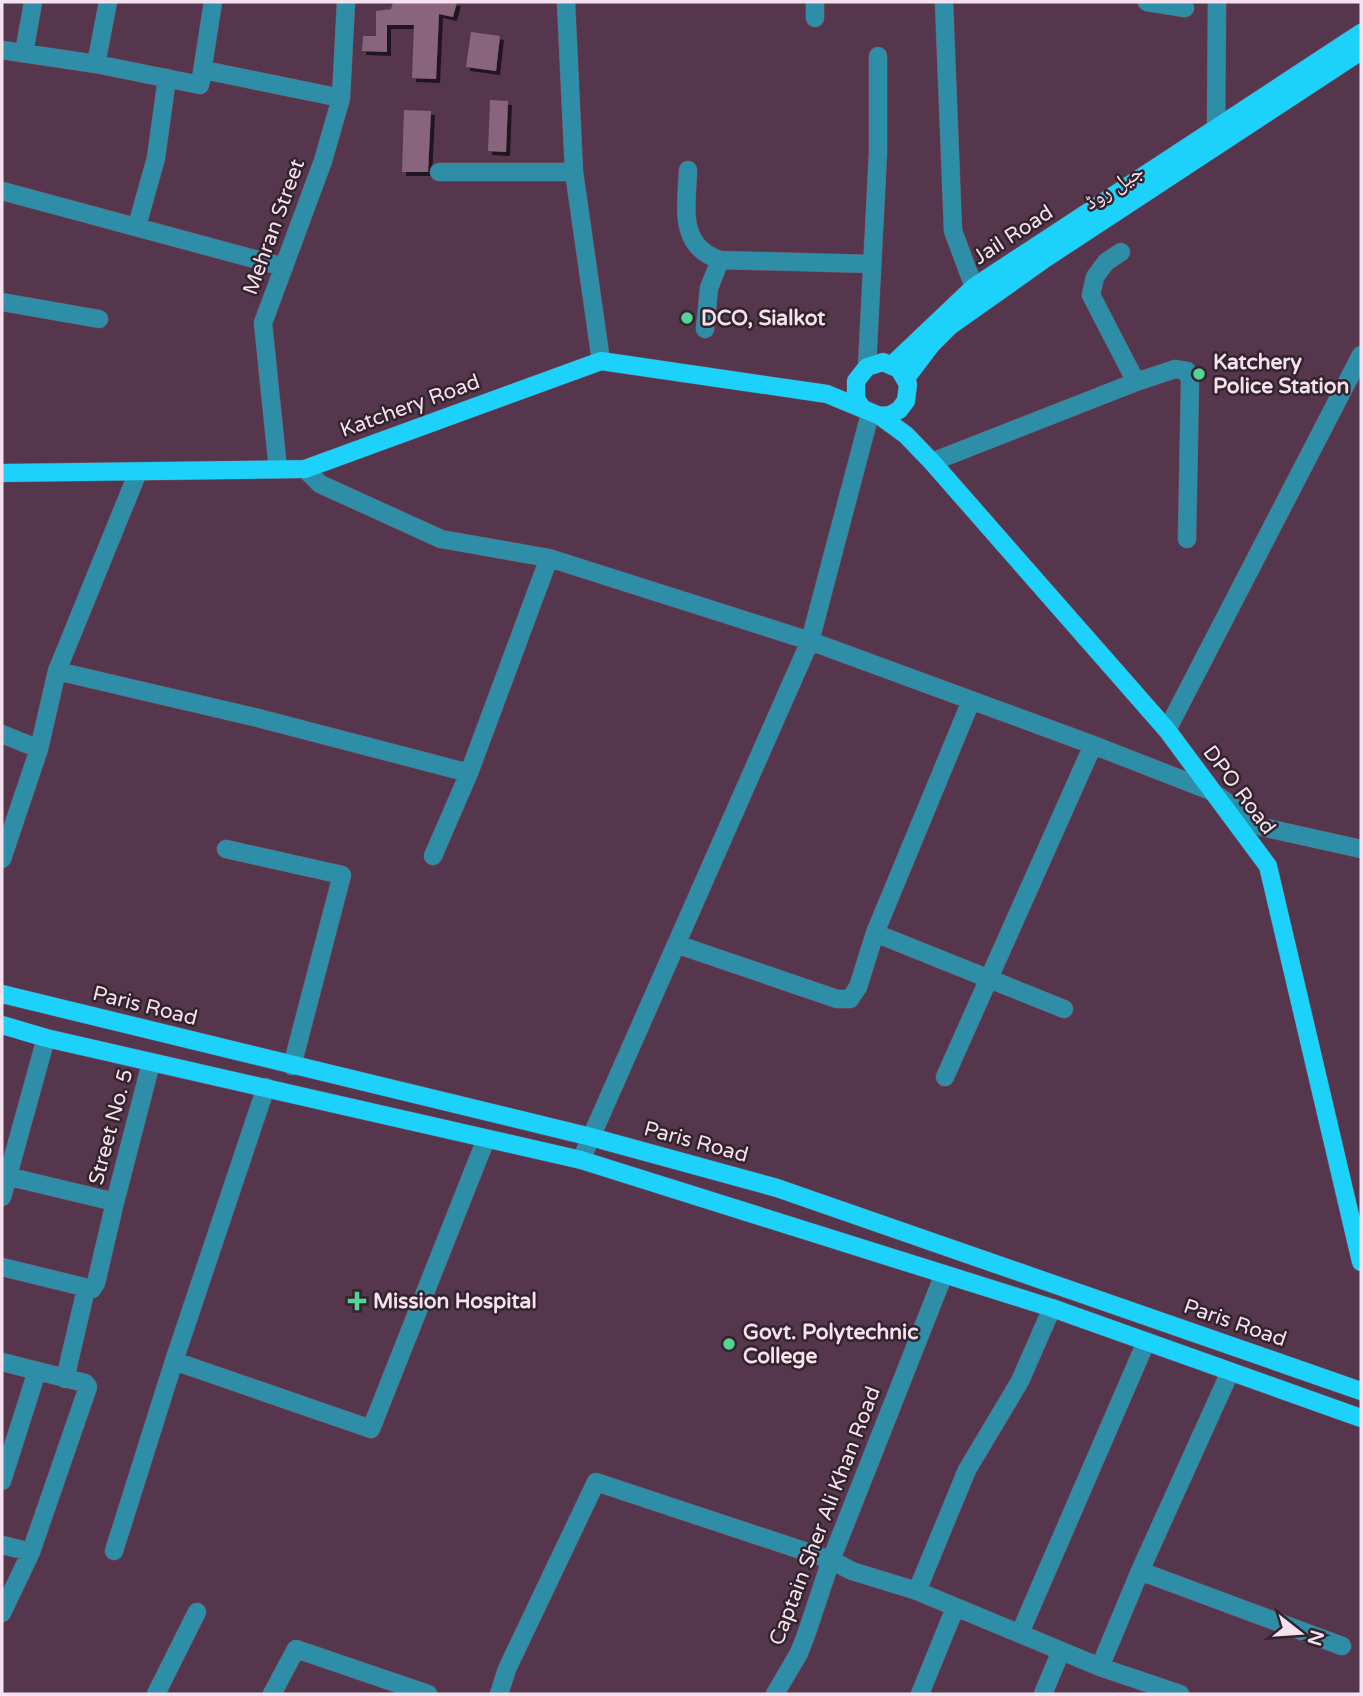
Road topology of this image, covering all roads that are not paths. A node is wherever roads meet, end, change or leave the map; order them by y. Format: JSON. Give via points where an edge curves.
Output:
{"nodes":[{"id":1,"x":33,"y":2,"type":"edge"},
{"id":2,"x":108,"y":2,"type":"edge"},
{"id":3,"x":214,"y":2,"type":"edge"},
{"id":4,"x":346,"y":2,"type":"edge"},
{"id":5,"x":566,"y":2,"type":"edge"},
{"id":6,"x":944,"y":2,"type":"edge"},
{"id":7,"x":1147,"y":2,"type":"edge"},
{"id":8,"x":1217,"y":2,"type":"edge"},
{"id":9,"x":1185,"y":8,"type":"dead end"},
{"id":10,"x":1361,"y":33,"type":"edge"},
{"id":11,"x":2,"y":50,"type":"edge"},
{"id":12,"x":1361,"y":51,"type":"edge"},
{"id":13,"x":24,"y":53,"type":"junction"},
{"id":14,"x":878,"y":56,"type":"dead end"},
{"id":15,"x":96,"y":64,"type":"junction"},
{"id":16,"x":204,"y":70,"type":"junction"},
{"id":17,"x":167,"y":78,"type":"junction"},
{"id":18,"x":341,"y":98,"type":"junction"},
{"id":19,"x":1216,"y":128,"type":"junction"},
{"id":20,"x":1216,"y":147,"type":"junction"},
{"id":21,"x":688,"y":170,"type":"dead end"},
{"id":22,"x":439,"y":172,"type":"dead end"},
{"id":23,"x":574,"y":172,"type":"junction"},
{"id":24,"x":2,"y":191,"type":"edge"},
{"id":25,"x":137,"y":226,"type":"junction"},
{"id":26,"x":1121,"y":252,"type":"dead end"},
{"id":27,"x":720,"y":260,"type":"junction"},
{"id":28,"x":872,"y":264,"type":"junction"},
{"id":29,"x":284,"y":267,"type":"junction"},
{"id":30,"x":974,"y":287,"type":"junction"},
{"id":31,"x":2,"y":302,"type":"edge"},
{"id":32,"x":99,"y":319,"type":"dead end"},
{"id":33,"x":705,"y":329,"type":"dead end"},
{"id":34,"x":1361,"y":355,"type":"edge"},
{"id":35,"x":601,"y":361,"type":"junction"},
{"id":36,"x":892,"y":365,"type":"junction"},
{"id":37,"x":867,"y":367,"type":"junction"},
{"id":38,"x":906,"y":378,"type":"junction"},
{"id":39,"x":1136,"y":382,"type":"junction"},
{"id":40,"x":1354,"y":385,"type":"edge"},
{"id":41,"x":855,"y":390,"type":"junction"},
{"id":42,"x":827,"y":394,"type":"junction"},
{"id":43,"x":903,"y":406,"type":"junction"},
{"id":44,"x":871,"y":413,"type":"junction"},
{"id":45,"x":906,"y":435,"type":"junction"},
{"id":46,"x":932,"y":462,"type":"junction"},
{"id":47,"x":278,"y":469,"type":"junction"},
{"id":48,"x":305,"y":469,"type":"junction"},
{"id":49,"x":138,"y":472,"type":"junction"},
{"id":50,"x":2,"y":473,"type":"edge"},
{"id":51,"x":1188,"y":539,"type":"dead end"},
{"id":52,"x":549,"y":558,"type":"junction"},
{"id":53,"x":810,"y":642,"type":"junction"},
{"id":54,"x":57,"y":671,"type":"junction"},
{"id":55,"x":971,"y":701,"type":"junction"},
{"id":56,"x":1167,"y":730,"type":"junction"},
{"id":57,"x":2,"y":734,"type":"edge"},
{"id":58,"x":1093,"y":745,"type":"junction"},
{"id":59,"x":40,"y":749,"type":"junction"},
{"id":60,"x":469,"y":773,"type":"junction"},
{"id":61,"x":1211,"y":791,"type":"junction"},
{"id":62,"x":226,"y":849,"type":"dead end"},
{"id":63,"x":1361,"y":849,"type":"edge"},
{"id":64,"x":433,"y":856,"type":"dead end"},
{"id":65,"x":2,"y":859,"type":"edge"},
{"id":66,"x":875,"y":933,"type":"junction"},
{"id":67,"x":676,"y":944,"type":"junction"},
{"id":68,"x":989,"y":980,"type":"junction"},
{"id":69,"x":2,"y":994,"type":"edge"},
{"id":70,"x":1064,"y":1009,"type":"dead end"},
{"id":71,"x":2,"y":1025,"type":"edge"},
{"id":72,"x":46,"y":1038,"type":"junction"},
{"id":73,"x":152,"y":1063,"type":"junction"},
{"id":74,"x":292,"y":1066,"type":"junction"},
{"id":75,"x":945,"y":1077,"type":"dead end"},
{"id":76,"x":266,"y":1087,"type":"junction"},
{"id":77,"x":591,"y":1137,"type":"junction"},
{"id":78,"x":486,"y":1139,"type":"junction"},
{"id":79,"x":581,"y":1160,"type":"junction"},
{"id":80,"x":4,"y":1175,"type":"edge"},
{"id":81,"x":777,"y":1188,"type":"junction"},
{"id":82,"x":2,"y":1197,"type":"edge"},
{"id":83,"x":115,"y":1202,"type":"junction"},
{"id":84,"x":765,"y":1217,"type":"junction"},
{"id":85,"x":1361,"y":1262,"type":"edge"},
{"id":86,"x":2,"y":1267,"type":"edge"},
{"id":87,"x":944,"y":1274,"type":"junction"},
{"id":88,"x":86,"y":1289,"type":"junction"},
{"id":89,"x":1052,"y":1308,"type":"junction"},
{"id":90,"x":1146,"y":1342,"type":"junction"},
{"id":91,"x":174,"y":1361,"type":"junction"},
{"id":92,"x":2,"y":1362,"type":"edge"},
{"id":93,"x":37,"y":1371,"type":"junction"},
{"id":94,"x":1230,"y":1372,"type":"junction"},
{"id":95,"x":65,"y":1379,"type":"junction"},
{"id":96,"x":1361,"y":1391,"type":"edge"},
{"id":97,"x":1361,"y":1419,"type":"edge"},
{"id":98,"x":5,"y":1456,"type":"edge"},
{"id":99,"x":2,"y":1482,"type":"edge"},
{"id":100,"x":2,"y":1545,"type":"edge"},
{"id":101,"x":114,"y":1550,"type":"dead end"},
{"id":102,"x":31,"y":1552,"type":"junction"},
{"id":103,"x":831,"y":1560,"type":"junction"},
{"id":104,"x":1140,"y":1571,"type":"junction"},
{"id":105,"x":917,"y":1591,"type":"junction"},
{"id":106,"x":955,"y":1608,"type":"junction"},
{"id":107,"x":197,"y":1612,"type":"dead end"},
{"id":108,"x":2,"y":1613,"type":"edge"},
{"id":109,"x":1020,"y":1633,"type":"junction"},
{"id":110,"x":1342,"y":1646,"type":"dead end"},
{"id":111,"x":1061,"y":1651,"type":"junction"},
{"id":112,"x":1100,"y":1667,"type":"junction"},
{"id":113,"x":1161,"y":1691,"type":"edge"},
{"id":114,"x":156,"y":1694,"type":"edge"},
{"id":115,"x":272,"y":1694,"type":"edge"},
{"id":116,"x":428,"y":1694,"type":"edge"},
{"id":117,"x":499,"y":1694,"type":"edge"},
{"id":118,"x":775,"y":1694,"type":"edge"},
{"id":119,"x":920,"y":1694,"type":"edge"},
{"id":120,"x":1043,"y":1694,"type":"edge"},
{"id":121,"x":1180,"y":1694,"type":"edge"}],
"edges":[{"from":1,"to":13,"type":"street"},
{"from":2,"to":15,"type":"street"},
{"from":3,"to":16,"type":"street"},
{"from":4,"to":18,"type":"street","name":"Mehran Street"},
{"from":5,"to":23,"type":"street"},
{"from":6,"to":30,"type":"street","via":[[953,232]]},
{"from":7,"to":9,"type":"street"},
{"from":8,"to":19,"type":"street"},
{"from":10,"to":19,"type":"main road","name":"Jail Road"},
{"from":11,"to":13,"type":"street"},
{"from":12,"to":20,"type":"main road","name":"جیل روڈ"},
{"from":13,"to":15,"type":"street"},
{"from":14,"to":28,"type":"street"},
{"from":15,"to":17,"type":"street"},
{"from":16,"to":17,"type":"street","via":[[200,85]]},
{"from":16,"to":18,"type":"street"},
{"from":17,"to":25,"type":"street","via":[[156,158]]},
{"from":18,"to":29,"type":"street","name":"Mehran Street"},
{"from":19,"to":20,"type":"main road"},
{"from":19,"to":30,"type":"main road","name":"Jail Road"},
{"from":20,"to":38,"type":"main road","name":"جیل روڈ","via":[[950,327]]},
{"from":21,"to":27,"type":"street","via":[[689,234],[706,256]]},
{"from":22,"to":23,"type":"street"},
{"from":23,"to":35,"type":"street"},
{"from":24,"to":25,"type":"street"},
{"from":25,"to":29,"type":"street"},
{"from":26,"to":39,"type":"street","via":[[1095,277],[1091,295]]},
{"from":27,"to":28,"type":"street"},
{"from":27,"to":33,"type":"street","via":[[709,288]]},
{"from":28,"to":37,"type":"street"},
{"from":29,"to":47,"type":"street","name":"Mehran Street","via":[[263,323]]},
{"from":30,"to":36,"type":"main road","name":"Jail Road"},
{"from":31,"to":32,"type":"street"},
{"from":34,"to":40,"type":"street"},
{"from":35,"to":42,"type":"main road","name":"Katchery Road"},
{"from":35,"to":48,"type":"main road","name":"Katchery Road"},
{"from":36,"to":37,"type":"main road","via":[[883,362]]},
{"from":36,"to":38,"type":"main road"},
{"from":37,"to":41,"type":"main road"},
{"from":38,"to":43,"type":"main road","via":[[909,390]]},
{"from":39,"to":46,"type":"street"},
{"from":39,"to":51,"type":"street","via":[[1175,369],[1187,371]]},
{"from":40,"to":56,"type":"street"},
{"from":41,"to":42,"type":"main road"},
{"from":41,"to":44,"type":"main road","via":[[856,399]]},
{"from":42,"to":44,"type":"main road","name":"DPO Road"},
{"from":43,"to":44,"type":"main road","via":[[890,415]]},
{"from":43,"to":45,"type":"main road"},
{"from":44,"to":45,"type":"main road","name":"DPO Road"},
{"from":44,"to":53,"type":"street"},
{"from":45,"to":46,"type":"main road","name":"DPO Road"},
{"from":46,"to":56,"type":"main road","name":"DPO Road"},
{"from":47,"to":48,"type":"main road","name":"Katchery Road"},
{"from":47,"to":49,"type":"main road","name":"Katchery Road"},
{"from":48,"to":52,"type":"street","via":[[320,484],[441,539]]},
{"from":49,"to":50,"type":"main road","name":"Katchery Road"},
{"from":49,"to":54,"type":"street"},
{"from":52,"to":53,"type":"street"},
{"from":52,"to":60,"type":"street"},
{"from":53,"to":55,"type":"street"},
{"from":53,"to":67,"type":"street"},
{"from":54,"to":59,"type":"street"},
{"from":54,"to":60,"type":"street"},
{"from":55,"to":58,"type":"street"},
{"from":55,"to":66,"type":"street"},
{"from":56,"to":61,"type":"main road","name":"DPO Road"},
{"from":57,"to":59,"type":"street"},
{"from":58,"to":61,"type":"street"},
{"from":58,"to":68,"type":"street"},
{"from":59,"to":65,"type":"street"},
{"from":60,"to":64,"type":"street"},
{"from":61,"to":63,"type":"street","via":[[1262,827]]},
{"from":61,"to":85,"type":"main road","name":"DPO Road","via":[[1268,866]]},
{"from":62,"to":74,"type":"street","via":[[342,875]]},
{"from":66,"to":67,"type":"street","via":[[858,987],[844,1000]]},
{"from":66,"to":68,"type":"street"},
{"from":67,"to":77,"type":"street"},
{"from":68,"to":70,"type":"street"},
{"from":68,"to":75,"type":"street"},
{"from":69,"to":74,"type":"main road","name":"Paris Road"},
{"from":71,"to":72,"type":"main road"},
{"from":72,"to":73,"type":"main road"},
{"from":72,"to":80,"type":"street"},
{"from":73,"to":76,"type":"main road"},
{"from":73,"to":83,"type":"street","name":"Street No. 5"},
{"from":74,"to":77,"type":"main road","name":"Paris Road"},
{"from":76,"to":78,"type":"main road"},
{"from":76,"to":91,"type":"street"},
{"from":77,"to":79,"type":"street"},
{"from":77,"to":81,"type":"main road","name":"Paris Road"},
{"from":78,"to":79,"type":"main road"},
{"from":78,"to":91,"type":"street","via":[[371,1429]]},
{"from":79,"to":84,"type":"main road"},
{"from":80,"to":82,"type":"street"},
{"from":80,"to":83,"type":"street"},
{"from":81,"to":84,"type":"main road"},
{"from":81,"to":96,"type":"main road","name":"Paris Road"},
{"from":83,"to":88,"type":"street","name":"Street No. 5","via":[[96,1283]]},
{"from":84,"to":87,"type":"main road"},
{"from":86,"to":88,"type":"street"},
{"from":87,"to":89,"type":"main road"},
{"from":87,"to":103,"type":"street","name":"Captain Sher Ali Khan Road"},
{"from":88,"to":95,"type":"street","name":"Street No. 5"},
{"from":89,"to":90,"type":"main road"},
{"from":89,"to":105,"type":"street","via":[[1020,1381],[967,1469]]},
{"from":90,"to":94,"type":"main road"},
{"from":90,"to":109,"type":"street"},
{"from":91,"to":101,"type":"street"},
{"from":92,"to":93,"type":"street"},
{"from":93,"to":95,"type":"street"},
{"from":93,"to":98,"type":"street"},
{"from":94,"to":97,"type":"main road"},
{"from":94,"to":104,"type":"street"},
{"from":95,"to":102,"type":"street","via":[[85,1383],[88,1394]]},
{"from":98,"to":99,"type":"street"},
{"from":100,"to":102,"type":"street"},
{"from":102,"to":108,"type":"street"},
{"from":103,"to":105,"type":"street"},
{"from":103,"to":117,"type":"street","via":[[596,1482]]},
{"from":103,"to":118,"type":"street","name":"Captain Sher Ali Khan Road","via":[[799,1653]]},
{"from":104,"to":110,"type":"street"},
{"from":104,"to":112,"type":"street"},
{"from":105,"to":106,"type":"street"},
{"from":106,"to":109,"type":"street"},
{"from":106,"to":119,"type":"street"},
{"from":107,"to":114,"type":"street"},
{"from":109,"to":111,"type":"street"},
{"from":111,"to":112,"type":"street"},
{"from":111,"to":120,"type":"street"},
{"from":112,"to":113,"type":"street"},
{"from":113,"to":121,"type":"street"},
{"from":115,"to":116,"type":"street","via":[[296,1649]]}]}
